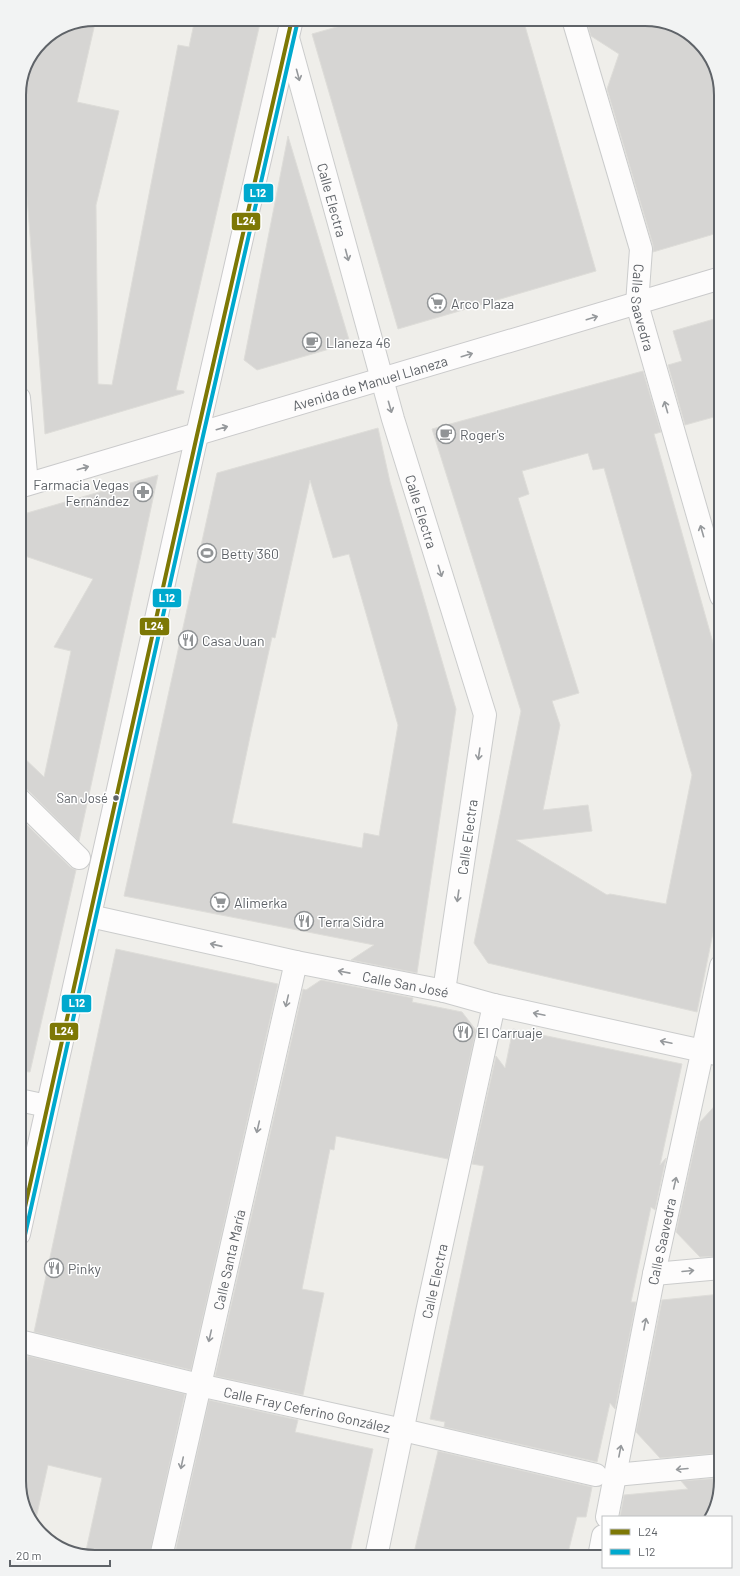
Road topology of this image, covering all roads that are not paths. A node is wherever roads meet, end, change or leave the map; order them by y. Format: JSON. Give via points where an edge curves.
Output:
{"nodes":[{"id":1,"x":575,"y":26,"type":"edge"},
{"id":2,"x":290,"y":28,"type":"edge"},
{"id":3,"x":714,"y":280,"type":"edge"},
{"id":4,"x":636,"y":304,"type":"junction"},
{"id":5,"x":382,"y":380,"type":"junction"},
{"id":6,"x":197,"y":435,"type":"junction"},
{"id":7,"x":26,"y":485,"type":"edge"},
{"id":8,"x":714,"y":572,"type":"edge"},
{"id":9,"x":26,"y":806,"type":"edge"},
{"id":10,"x":79,"y":858,"type":"dead end"},
{"id":11,"x":90,"y":916,"type":"junction"},
{"id":12,"x":296,"y":962,"type":"junction"},
{"id":13,"x":444,"y":991,"type":"junction"},
{"id":14,"x":494,"y":1005,"type":"junction"},
{"id":15,"x":714,"y":1034,"type":"edge"},
{"id":16,"x":712,"y":1053,"type":"edge"},
{"id":17,"x":26,"y":1102,"type":"edge"},
{"id":18,"x":47,"y":1106,"type":"junction"},
{"id":19,"x":26,"y":1202,"type":"edge"},
{"id":20,"x":714,"y":1269,"type":"edge"},
{"id":21,"x":654,"y":1274,"type":"junction"},
{"id":22,"x":26,"y":1343,"type":"edge"},
{"id":23,"x":199,"y":1385,"type":"junction"},
{"id":24,"x":403,"y":1430,"type":"junction"},
{"id":25,"x":714,"y":1466,"type":"edge"},
{"id":26,"x":606,"y":1475,"type":"junction"},
{"id":27,"x":607,"y":1516,"type":"edge"},
{"id":28,"x":163,"y":1550,"type":"edge"},
{"id":29,"x":377,"y":1550,"type":"edge"}],
"edges":[{"from":1,"to":4,"type":"street","name":"Calle Saavedra","via":[[642,249]]},
{"from":2,"to":5,"type":"street","name":"Calle Electra","one_way":true},
{"from":2,"to":6,"type":"street"},
{"from":3,"to":4,"type":"street","name":"Avenida de Manuel Llaneza"},
{"from":5,"to":4,"type":"street","name":"Avenida de Manuel Llaneza","one_way":true},
{"from":8,"to":4,"type":"street","name":"Calle Saavedra","one_way":true},
{"from":6,"to":5,"type":"street","name":"Avenida de Manuel Llaneza","one_way":true},
{"from":5,"to":13,"type":"street","name":"Calle Electra","one_way":true,"via":[[485,715]]},
{"from":7,"to":6,"type":"street","name":"Avenida de Manuel Llaneza","one_way":true},
{"from":6,"to":11,"type":"street"},
{"from":9,"to":10,"type":"street"},
{"from":12,"to":11,"type":"street","name":"Calle San José","one_way":true},
{"from":11,"to":18,"type":"street"},
{"from":13,"to":12,"type":"street","name":"Calle San José","one_way":true},
{"from":12,"to":23,"type":"street","name":"Calle Santa María","one_way":true},
{"from":13,"to":14,"type":"street","name":"Calle San José"},
{"from":16,"to":14,"type":"street","name":"Calle San José","one_way":true},
{"from":14,"to":24,"type":"street","name":"Calle Electra"},
{"from":15,"to":16,"type":"street","name":"Calle Saavedra"},
{"from":21,"to":16,"type":"street","name":"Calle Saavedra","one_way":true},
{"from":17,"to":18,"type":"street"},
{"from":18,"to":19,"type":"street"},
{"from":21,"to":20,"type":"street","one_way":true},
{"from":26,"to":21,"type":"street","name":"Calle Saavedra","one_way":true},
{"from":22,"to":23,"type":"street","name":"Calle Fray Ceferino González"},
{"from":23,"to":24,"type":"street","name":"Calle Fray Ceferino González"},
{"from":23,"to":28,"type":"street","name":"Calle Santa María","one_way":true},
{"from":24,"to":26,"type":"street","name":"Calle Fray Ceferino González"},
{"from":24,"to":29,"type":"street","name":"Calle Electra"},
{"from":25,"to":26,"type":"street","name":"Calle Fray Ceferino González","one_way":true},
{"from":26,"to":27,"type":"street","name":"Calle Saavedra"}]}
